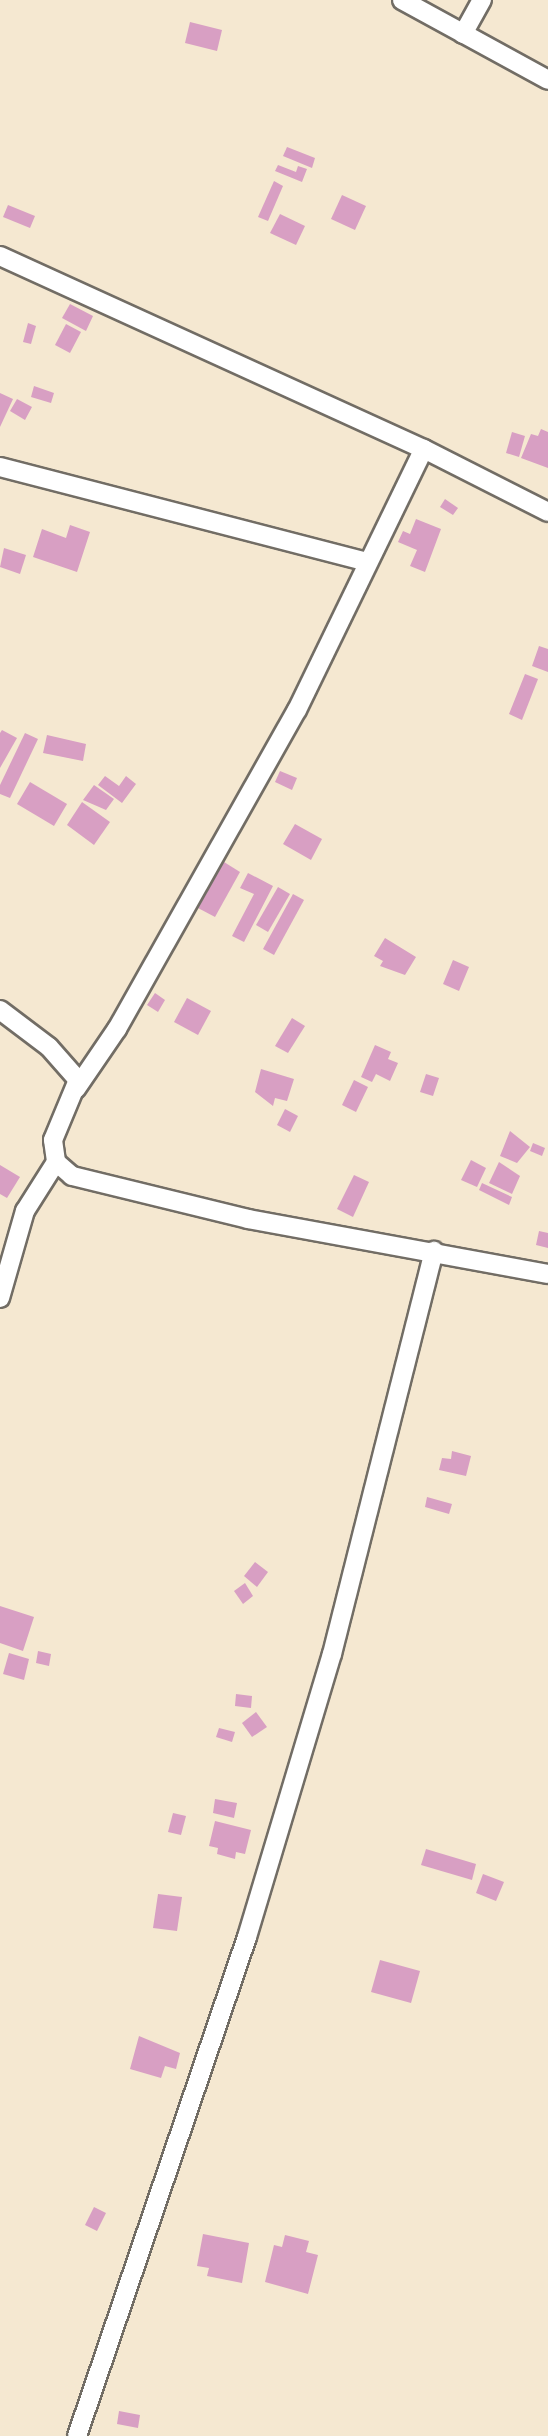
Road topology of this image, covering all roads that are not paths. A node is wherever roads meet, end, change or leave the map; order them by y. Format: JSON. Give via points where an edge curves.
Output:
{"nodes":[{"id":1,"x":402,"y":0,"type":"edge"},
{"id":2,"x":482,"y":0,"type":"edge"},
{"id":3,"x":463,"y":34,"type":"junction"},
{"id":4,"x":548,"y":80,"type":"edge"},
{"id":5,"x":0,"y":256,"type":"edge"},
{"id":6,"x":424,"y":449,"type":"junction"},
{"id":7,"x":0,"y":467,"type":"edge"},
{"id":8,"x":548,"y":512,"type":"edge"},
{"id":9,"x":368,"y":562,"type":"junction"},
{"id":10,"x":0,"y":1010,"type":"edge"},
{"id":11,"x":76,"y":1089,"type":"junction"},
{"id":12,"x":56,"y":1162,"type":"junction"},
{"id":13,"x":434,"y":1251,"type":"junction"},
{"id":14,"x":548,"y":1274,"type":"edge"},
{"id":15,"x":0,"y":1298,"type":"edge"},
{"id":16,"x":76,"y":2436,"type":"edge"}],
"edges":[{"from":1,"to":3,"type":"street"},
{"from":2,"to":3,"type":"street"},
{"from":3,"to":4,"type":"street"},
{"from":5,"to":6,"type":"street"},
{"from":6,"to":8,"type":"street"},
{"from":6,"to":9,"type":"street"},
{"from":7,"to":9,"type":"street"},
{"from":9,"to":11,"type":"street","via":[[297,710],[117,1029]]},
{"from":10,"to":11,"type":"street","via":[[64,1060],[78,1080]]},
{"from":11,"to":12,"type":"street","via":[[53,1140]]},
{"from":12,"to":13,"type":"street","via":[[72,1176],[248,1219]]},
{"from":12,"to":15,"type":"street","via":[[25,1211]]},
{"from":13,"to":14,"type":"street"},
{"from":13,"to":16,"type":"street","via":[[332,1654],[247,1937]]}]}
